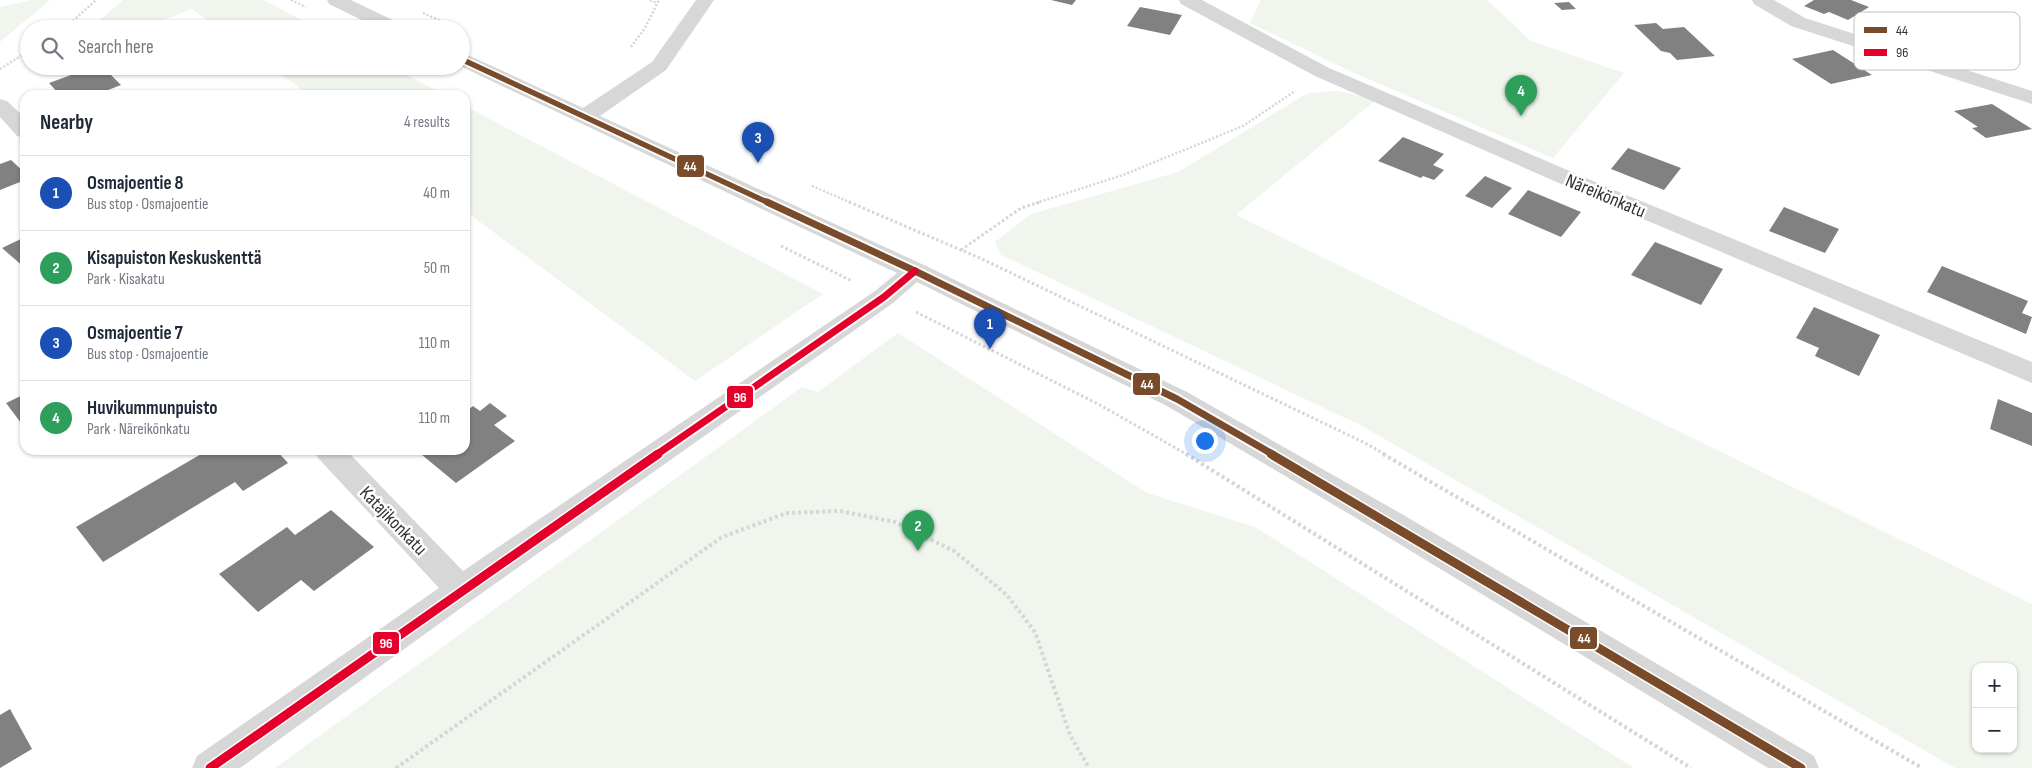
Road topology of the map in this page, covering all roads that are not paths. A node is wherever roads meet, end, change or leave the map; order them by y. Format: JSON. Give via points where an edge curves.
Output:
{"nodes":[{"id":1,"x":336,"y":0,"type":"edge"},
{"id":2,"x":705,"y":0,"type":"edge"},
{"id":3,"x":1188,"y":0,"type":"edge"},
{"id":4,"x":1761,"y":0,"type":"edge"},
{"id":5,"x":377,"y":20,"type":"edge"},
{"id":6,"x":1854,"y":40,"type":"edge"},
{"id":7,"x":470,"y":63,"type":"edge"},
{"id":8,"x":1946,"y":70,"type":"edge"},
{"id":9,"x":2032,"y":98,"type":"edge"},
{"id":10,"x":0,"y":105,"type":"edge"},
{"id":11,"x":585,"y":116,"type":"junction"},
{"id":12,"x":20,"y":126,"type":"edge"},
{"id":13,"x":915,"y":271,"type":"junction"},
{"id":14,"x":2032,"y":373,"type":"edge"},
{"id":15,"x":333,"y":455,"type":"edge"},
{"id":16,"x":461,"y":590,"type":"junction"},
{"id":17,"x":210,"y":768,"type":"edge"},
{"id":18,"x":1801,"y":768,"type":"edge"}],
"edges":[{"from":1,"to":5,"type":"street"},
{"from":2,"to":11,"type":"street","via":[[659,66]]},
{"from":3,"to":14,"type":"street","name":"Näreikönkatu","via":[[1322,72]]},
{"from":4,"to":6,"type":"street","via":[[1798,22]]},
{"from":7,"to":11,"type":"street"},
{"from":8,"to":9,"type":"street"},
{"from":10,"to":12,"type":"street"},
{"from":11,"to":13,"type":"street"},
{"from":13,"to":16,"type":"street","via":[[884,297]]},
{"from":13,"to":18,"type":"street","via":[[1177,399]]},
{"from":15,"to":16,"type":"street","name":"Katajikonkatu"},
{"from":16,"to":17,"type":"street"}]}
